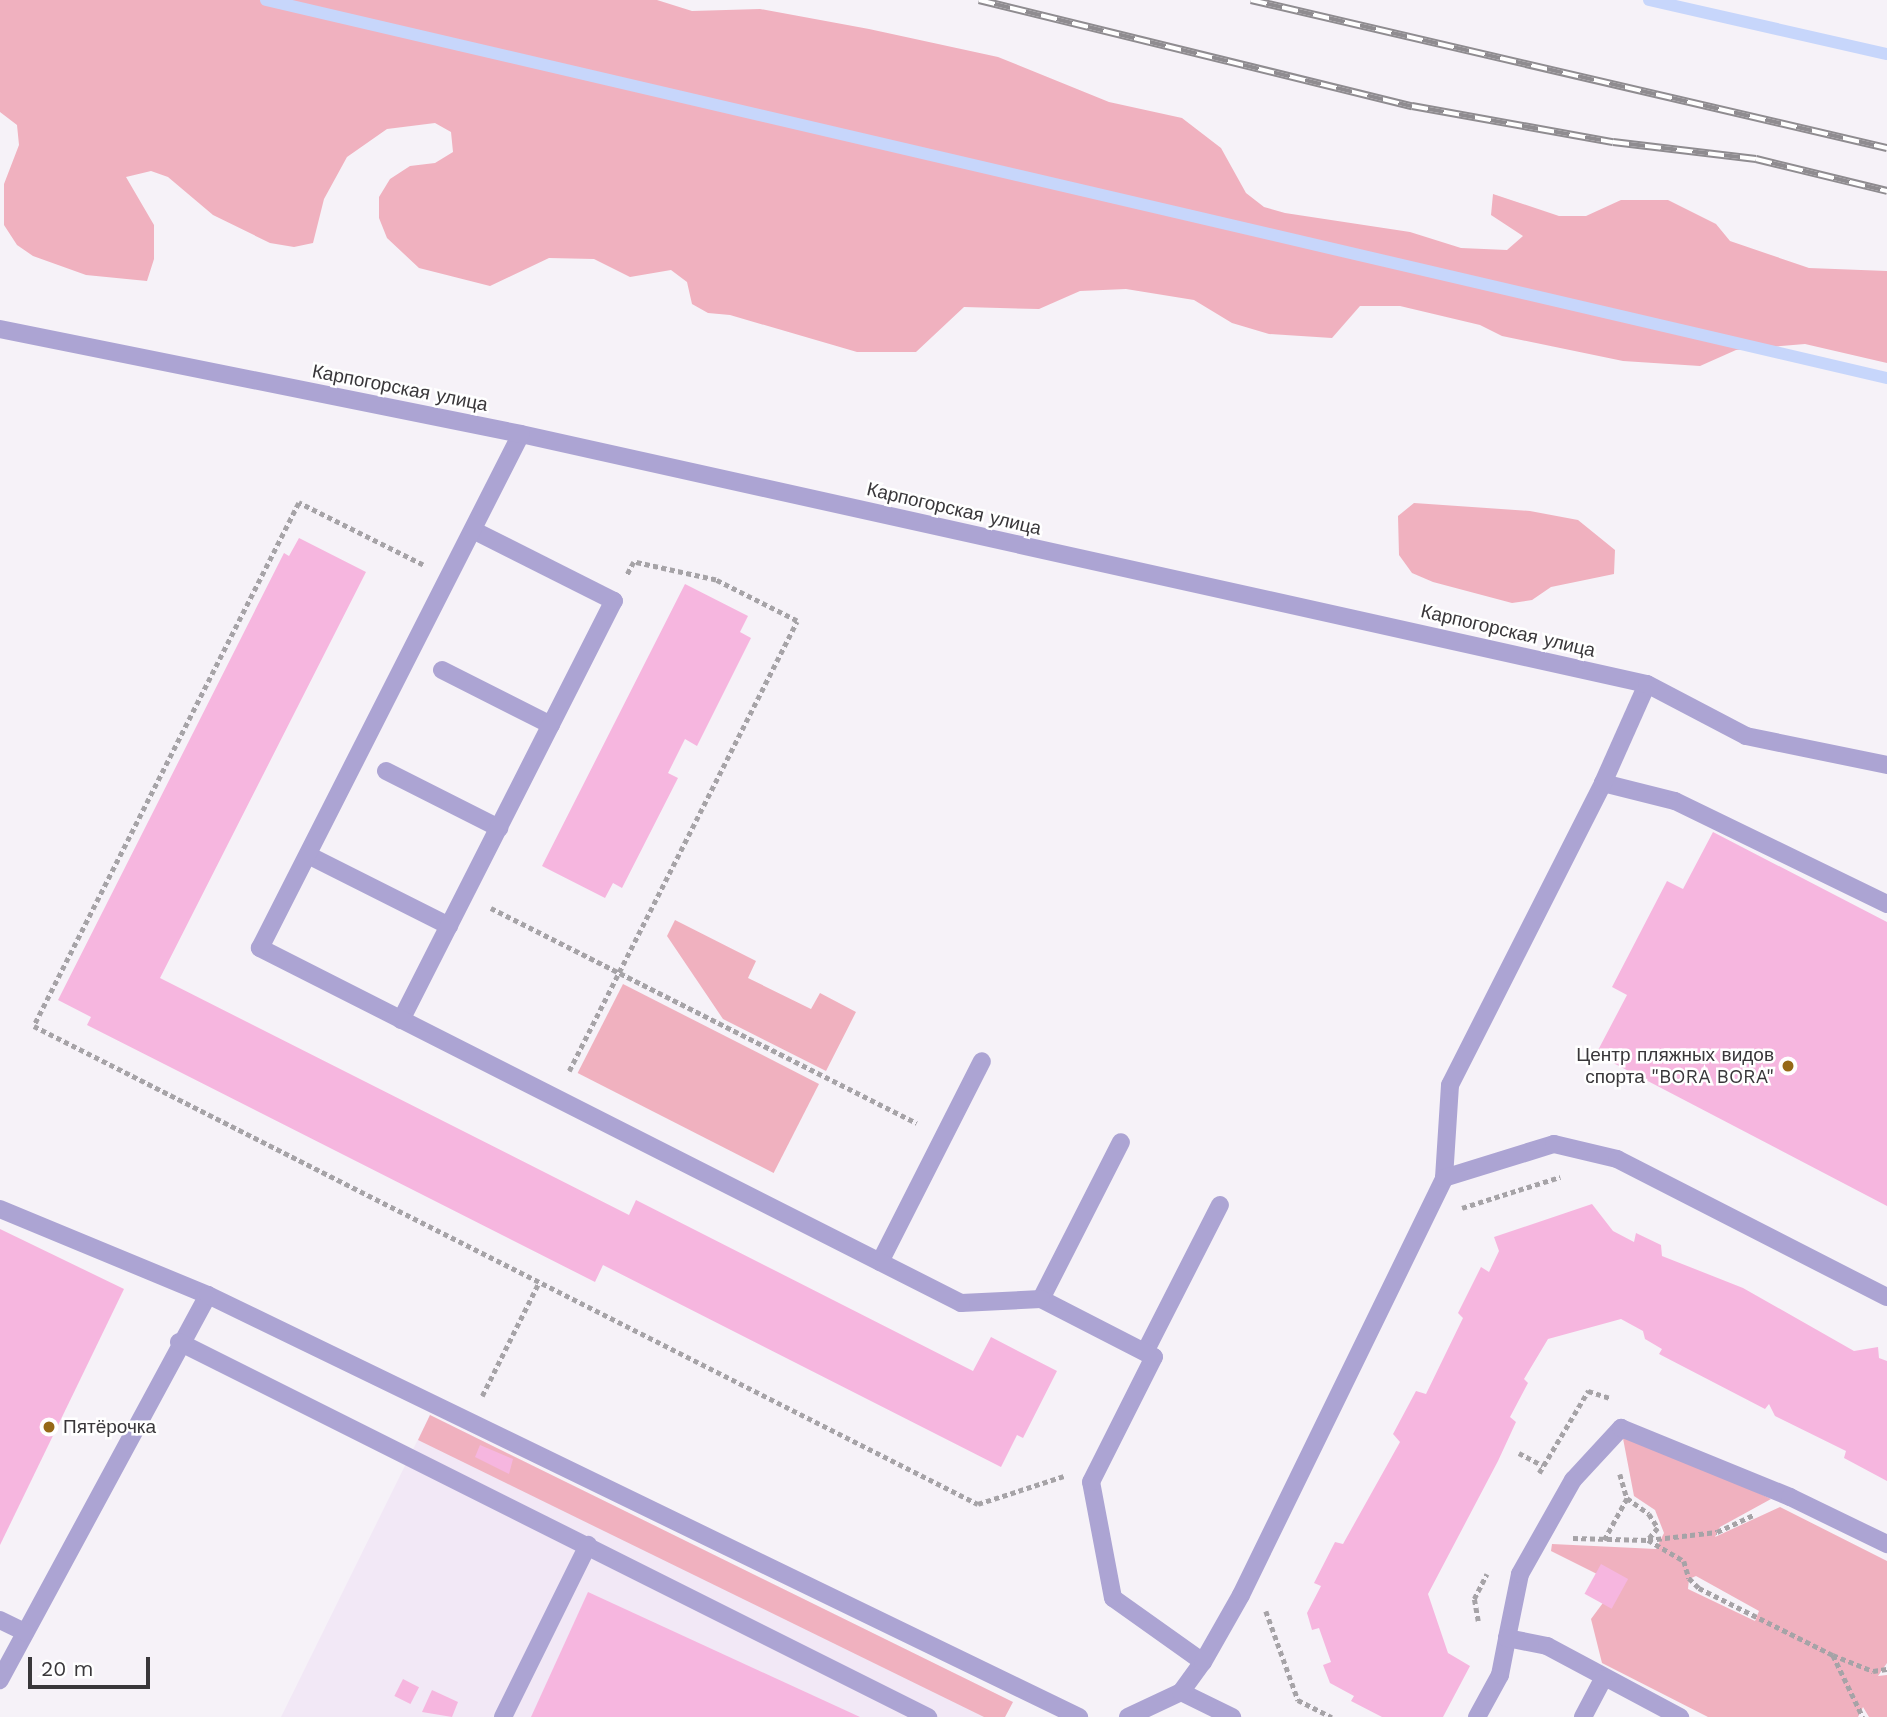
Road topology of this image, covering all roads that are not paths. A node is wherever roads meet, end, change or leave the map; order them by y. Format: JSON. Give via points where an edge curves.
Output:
{"nodes":[{"id":1,"x":0,"y":329,"type":"edge"},
{"id":2,"x":521,"y":434,"type":"junction"},
{"id":3,"x":473,"y":530,"type":"junction"},
{"id":4,"x":442,"y":670,"type":"dead end"},
{"id":5,"x":1647,"y":684,"type":"junction"},
{"id":6,"x":551,"y":725,"type":"junction"},
{"id":7,"x":1887,"y":765,"type":"edge"},
{"id":8,"x":386,"y":771,"type":"dead end"},
{"id":9,"x":1603,"y":783,"type":"junction"},
{"id":10,"x":499,"y":828,"type":"junction"},
{"id":11,"x":308,"y":855,"type":"junction"},
{"id":12,"x":1887,"y":904,"type":"edge"},
{"id":13,"x":449,"y":926,"type":"junction"},
{"id":14,"x":401,"y":1020,"type":"junction"},
{"id":15,"x":982,"y":1061,"type":"dead end"},
{"id":16,"x":1121,"y":1142,"type":"dead end"},
{"id":17,"x":1444,"y":1178,"type":"junction"},
{"id":18,"x":1220,"y":1205,"type":"dead end"},
{"id":19,"x":0,"y":1209,"type":"edge"},
{"id":20,"x":880,"y":1262,"type":"junction"},
{"id":21,"x":208,"y":1294,"type":"junction"},
{"id":22,"x":1887,"y":1297,"type":"edge"},
{"id":23,"x":1041,"y":1299,"type":"junction"},
{"id":24,"x":179,"y":1342,"type":"junction"},
{"id":25,"x":1145,"y":1352,"type":"junction"},
{"id":26,"x":1887,"y":1544,"type":"edge"},
{"id":27,"x":588,"y":1545,"type":"junction"},
{"id":28,"x":0,"y":1620,"type":"edge"},
{"id":29,"x":25,"y":1632,"type":"junction"},
{"id":30,"x":1507,"y":1638,"type":"junction"},
{"id":31,"x":1203,"y":1662,"type":"junction"},
{"id":32,"x":1603,"y":1679,"type":"junction"},
{"id":33,"x":0,"y":1680,"type":"edge"},
{"id":34,"x":1181,"y":1692,"type":"junction"},
{"id":35,"x":503,"y":1717,"type":"edge"},
{"id":36,"x":929,"y":1717,"type":"edge"},
{"id":37,"x":1079,"y":1717,"type":"edge"},
{"id":38,"x":1128,"y":1717,"type":"edge"},
{"id":39,"x":1232,"y":1717,"type":"edge"},
{"id":40,"x":1477,"y":1717,"type":"edge"},
{"id":41,"x":1583,"y":1717,"type":"edge"},
{"id":42,"x":1680,"y":1717,"type":"edge"}],
"edges":[{"from":1,"to":2,"type":"street","name":"Карпогорская улица"},
{"from":2,"to":3,"type":"street"},
{"from":2,"to":5,"type":"street","name":"Карпогорская улица"},
{"from":3,"to":6,"type":"street","via":[[614,601]]},
{"from":3,"to":11,"type":"street"},
{"from":4,"to":6,"type":"street"},
{"from":5,"to":7,"type":"street","name":"Карпогорская улица","via":[[1746,736]]},
{"from":5,"to":9,"type":"street"},
{"from":6,"to":10,"type":"street"},
{"from":8,"to":10,"type":"street"},
{"from":9,"to":12,"type":"street","via":[[1675,801]]},
{"from":9,"to":17,"type":"street","via":[[1450,1085]]},
{"from":10,"to":13,"type":"street"},
{"from":11,"to":13,"type":"street"},
{"from":11,"to":14,"type":"street","via":[[260,948]]},
{"from":13,"to":14,"type":"street"},
{"from":14,"to":20,"type":"street"},
{"from":15,"to":20,"type":"street"},
{"from":16,"to":23,"type":"street"},
{"from":17,"to":22,"type":"street","via":[[1554,1144],[1617,1160]]},
{"from":17,"to":31,"type":"street","via":[[1247,1583]]},
{"from":18,"to":25,"type":"street"},
{"from":19,"to":21,"type":"street"},
{"from":20,"to":23,"type":"street","via":[[961,1303]]},
{"from":21,"to":24,"type":"street"},
{"from":21,"to":37,"type":"street"},
{"from":23,"to":25,"type":"street"},
{"from":24,"to":27,"type":"street"},
{"from":24,"to":29,"type":"street"},
{"from":25,"to":31,"type":"street","via":[[1154,1357],[1091,1482],[1113,1598]]},
{"from":26,"to":30,"type":"street","via":[[1790,1497],[1621,1428],[1573,1480],[1520,1574]]},
{"from":27,"to":35,"type":"street"},
{"from":27,"to":36,"type":"street"},
{"from":28,"to":29,"type":"street"},
{"from":29,"to":33,"type":"street"},
{"from":30,"to":32,"type":"street","via":[[1547,1646]]},
{"from":30,"to":40,"type":"street","via":[[1500,1675]]},
{"from":31,"to":34,"type":"street"},
{"from":32,"to":41,"type":"street"},
{"from":32,"to":42,"type":"street"},
{"from":34,"to":38,"type":"street"},
{"from":34,"to":39,"type":"street"}]}
